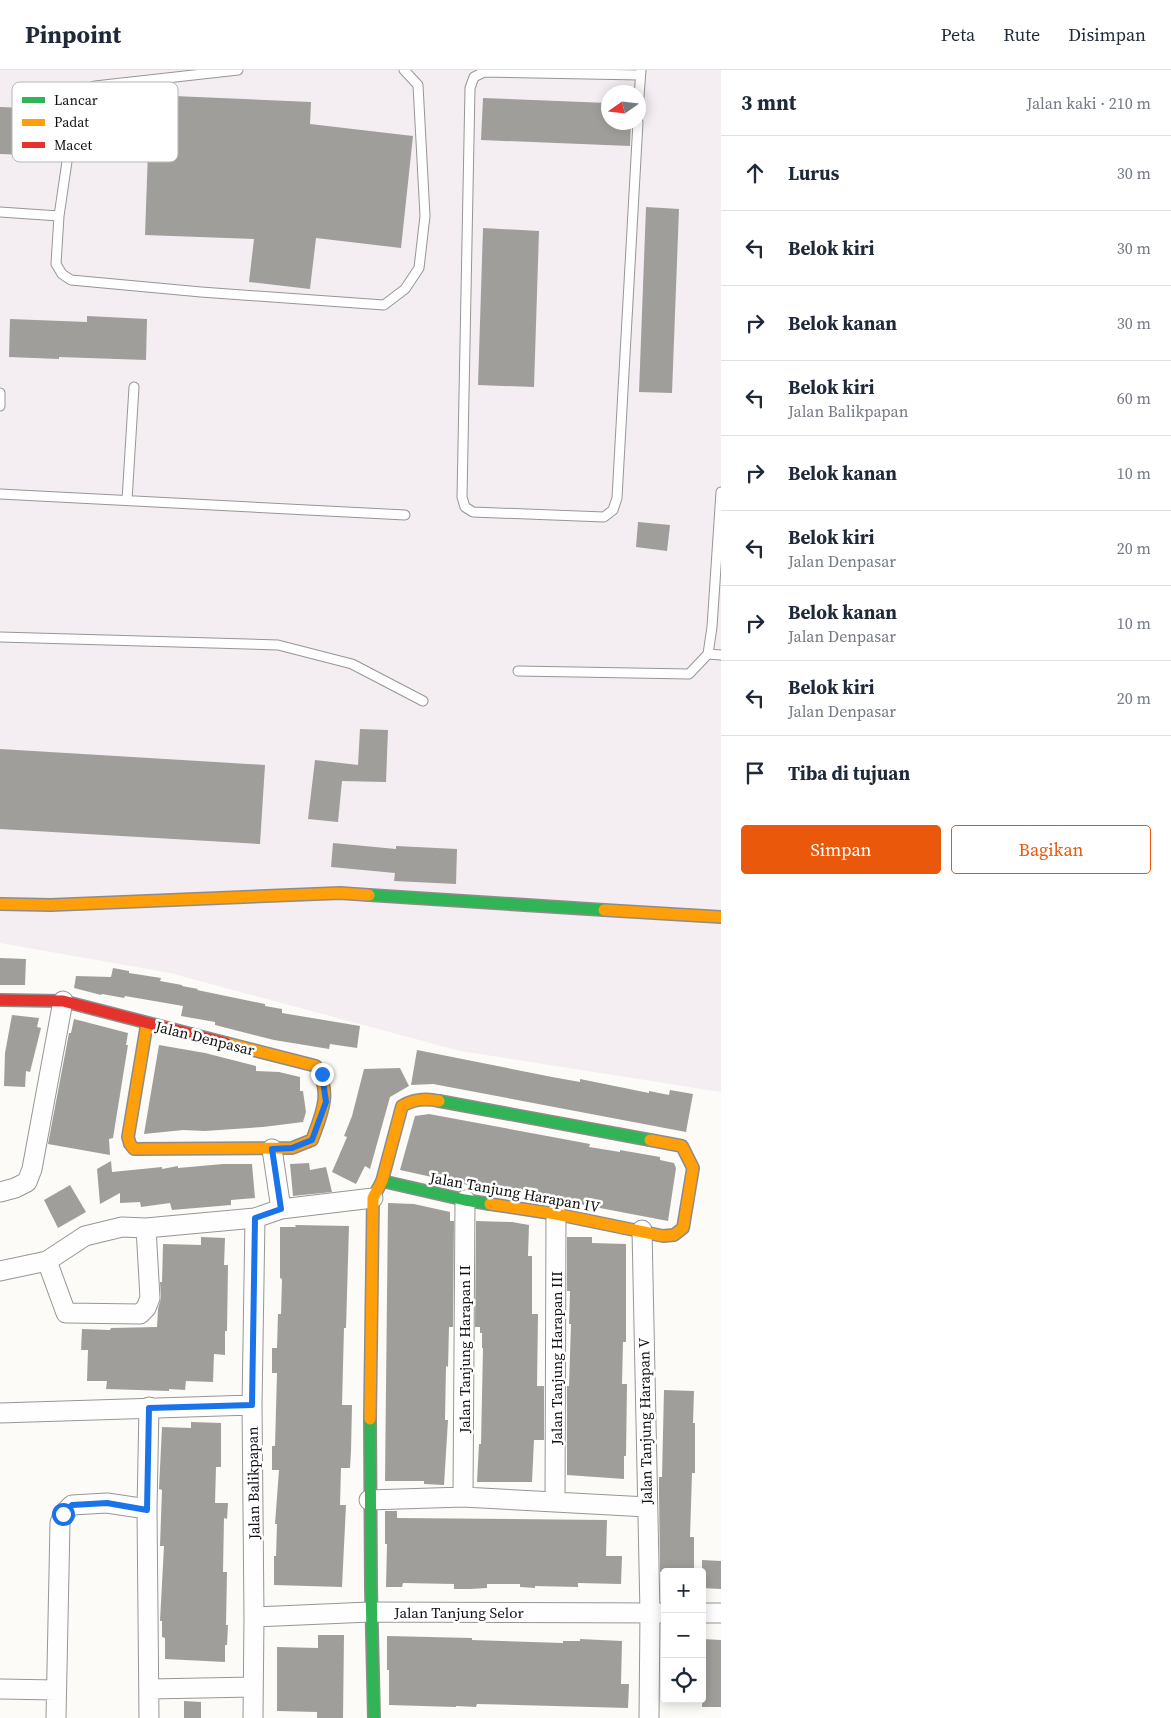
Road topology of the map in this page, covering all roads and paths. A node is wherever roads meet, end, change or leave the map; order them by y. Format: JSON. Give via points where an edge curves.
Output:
{"nodes":[{"id":1,"x":238,"y":70,"type":"edge"},
{"id":2,"x":404,"y":70,"type":"edge"},
{"id":3,"x":640,"y":73,"type":"edge"},
{"id":4,"x":131,"y":82,"type":"edge"},
{"id":5,"x":638,"y":130,"type":"edge"},
{"id":6,"x":66,"y":162,"type":"edge"},
{"id":7,"x":0,"y":212,"type":"edge"},
{"id":8,"x":58,"y":216,"type":"junction"},
{"id":9,"x":134,"y":387,"type":"dead end"},
{"id":10,"x":0,"y":393,"type":"edge"},
{"id":11,"x":0,"y":406,"type":"edge"},
{"id":12,"x":721,"y":492,"type":"edge"},
{"id":13,"x":0,"y":494,"type":"edge"},
{"id":14,"x":127,"y":500,"type":"junction"},
{"id":15,"x":405,"y":515,"type":"dead end"},
{"id":16,"x":0,"y":637,"type":"edge"},
{"id":17,"x":708,"y":654,"type":"junction"},
{"id":18,"x":721,"y":656,"type":"edge"},
{"id":19,"x":518,"y":671,"type":"dead end"},
{"id":20,"x":423,"y":702,"type":"dead end"},
{"id":21,"x":0,"y":904,"type":"edge"},
{"id":22,"x":721,"y":917,"type":"edge"},
{"id":23,"x":0,"y":1000,"type":"edge"},
{"id":24,"x":63,"y":1001,"type":"junction"},
{"id":25,"x":147,"y":1023,"type":"junction"},
{"id":26,"x":272,"y":1149,"type":"junction"},
{"id":27,"x":382,"y":1182,"type":"junction"},
{"id":28,"x":0,"y":1192,"type":"edge"},
{"id":29,"x":373,"y":1198,"type":"junction"},
{"id":30,"x":465,"y":1200,"type":"junction"},
{"id":31,"x":281,"y":1209,"type":"junction"},
{"id":32,"x":556,"y":1214,"type":"junction"},
{"id":33,"x":255,"y":1218,"type":"junction"},
{"id":34,"x":146,"y":1228,"type":"junction"},
{"id":35,"x":642,"y":1230,"type":"junction"},
{"id":36,"x":47,"y":1260,"type":"junction"},
{"id":37,"x":0,"y":1271,"type":"edge"},
{"id":38,"x":252,"y":1405,"type":"junction"},
{"id":39,"x":149,"y":1408,"type":"junction"},
{"id":40,"x":0,"y":1413,"type":"edge"},
{"id":41,"x":463,"y":1497,"type":"junction"},
{"id":42,"x":370,"y":1500,"type":"junction"},
{"id":43,"x":555,"y":1502,"type":"junction"},
{"id":44,"x":647,"y":1507,"type":"junction"},
{"id":45,"x":147,"y":1510,"type":"junction"},
{"id":46,"x":370,"y":1612,"type":"junction"},
{"id":47,"x":658,"y":1613,"type":"edge"},
{"id":48,"x":706,"y":1613,"type":"edge"},
{"id":49,"x":721,"y":1613,"type":"edge"},
{"id":50,"x":254,"y":1617,"type":"junction"},
{"id":51,"x":253,"y":1687,"type":"junction"},
{"id":52,"x":0,"y":1688,"type":"edge"},
{"id":53,"x":150,"y":1689,"type":"junction"},
{"id":54,"x":56,"y":1690,"type":"junction"},
{"id":55,"x":56,"y":1718,"type":"edge"},
{"id":56,"x":150,"y":1718,"type":"edge"},
{"id":57,"x":253,"y":1718,"type":"edge"},
{"id":58,"x":374,"y":1718,"type":"edge"},
{"id":59,"x":649,"y":1718,"type":"edge"}],
"edges":[{"from":1,"to":4,"type":"lane"},
{"from":2,"to":8,"type":"lane","via":[[418,85],[425,216],[419,268],[405,289],[384,305],[71,280],[56,264]]},
{"from":3,"to":5,"type":"lane","via":[[484,72],[474,77],[470,88],[462,497],[465,507],[473,512],[604,518],[613,510],[617,498]]},
{"from":6,"to":8,"type":"lane"},
{"from":7,"to":8,"type":"lane"},
{"from":9,"to":14,"type":"lane"},
{"from":10,"to":11,"type":"lane"},
{"from":12,"to":17,"type":"lane"},
{"from":13,"to":14,"type":"lane"},
{"from":14,"to":15,"type":"lane"},
{"from":16,"to":20,"type":"lane","via":[[278,645],[352,664]]},
{"from":17,"to":18,"type":"lane"},
{"from":17,"to":19,"type":"lane","via":[[689,674]]},
{"from":21,"to":22,"type":"street","via":[[51,905],[340,893]]},
{"from":23,"to":24,"type":"street"},
{"from":24,"to":25,"type":"street"},
{"from":24,"to":28,"type":"street","via":[[32,1168],[27,1182]]},
{"from":25,"to":26,"type":"street","name":"Jalan Denpasar","via":[[128,1137],[134,1149]]},
{"from":25,"to":26,"type":"street","name":"Jalan Denpasar","via":[[316,1066],[322,1074],[326,1102],[312,1140],[292,1148]]},
{"from":26,"to":31,"type":"street"},
{"from":27,"to":29,"type":"street"},
{"from":27,"to":30,"type":"street","name":"Jalan Tanjung Harapan IV"},
{"from":27,"to":35,"type":"street","name":"Jalan Tanjung Harapan IV","via":[[402,1106],[421,1098],[682,1146],[693,1168],[683,1228],[674,1235],[663,1236]]},
{"from":29,"to":31,"type":"street"},
{"from":29,"to":42,"type":"street"},
{"from":30,"to":32,"type":"street","name":"Jalan Tanjung Harapan IV"},
{"from":30,"to":41,"type":"street","name":"Jalan Tanjung Harapan II"},
{"from":31,"to":33,"type":"street"},
{"from":32,"to":35,"type":"street","name":"Jalan Tanjung Harapan IV"},
{"from":32,"to":43,"type":"street","name":"Jalan Tanjung Harapan III"},
{"from":33,"to":34,"type":"street"},
{"from":33,"to":38,"type":"street","name":"Jalan Balikpapan"},
{"from":34,"to":36,"type":"street","via":[[122,1227],[85,1236]]},
{"from":34,"to":36,"type":"street","via":[[150,1298],[140,1314],[66,1312]]},
{"from":35,"to":44,"type":"street","name":"Jalan Tanjung Harapan V"},
{"from":36,"to":37,"type":"street"},
{"from":38,"to":39,"type":"street"},
{"from":38,"to":50,"type":"street","name":"Jalan Balikpapan"},
{"from":39,"to":40,"type":"street"},
{"from":39,"to":45,"type":"street"},
{"from":41,"to":42,"type":"street"},
{"from":41,"to":43,"type":"street"},
{"from":42,"to":46,"type":"street"},
{"from":43,"to":44,"type":"street"},
{"from":44,"to":47,"type":"street","name":"Jalan Tanjung Harapan V"},
{"from":45,"to":53,"type":"street"},
{"from":45,"to":54,"type":"street","via":[[107,1503],[72,1505],[63,1514],[60,1523]]},
{"from":46,"to":47,"type":"street","name":"Jalan Tanjung Selor"},
{"from":46,"to":50,"type":"street","name":"Jalan Tanjung Selor"},
{"from":46,"to":58,"type":"street"},
{"from":47,"to":59,"type":"street","name":"Jalan Tanjung Harapan V"},
{"from":48,"to":49,"type":"street"},
{"from":50,"to":51,"type":"street","name":"Jalan Balikpapan"},
{"from":51,"to":53,"type":"street"},
{"from":51,"to":57,"type":"street","name":"Jalan Balikpapan"},
{"from":52,"to":54,"type":"street"},
{"from":53,"to":56,"type":"street"},
{"from":54,"to":55,"type":"street"}]}
